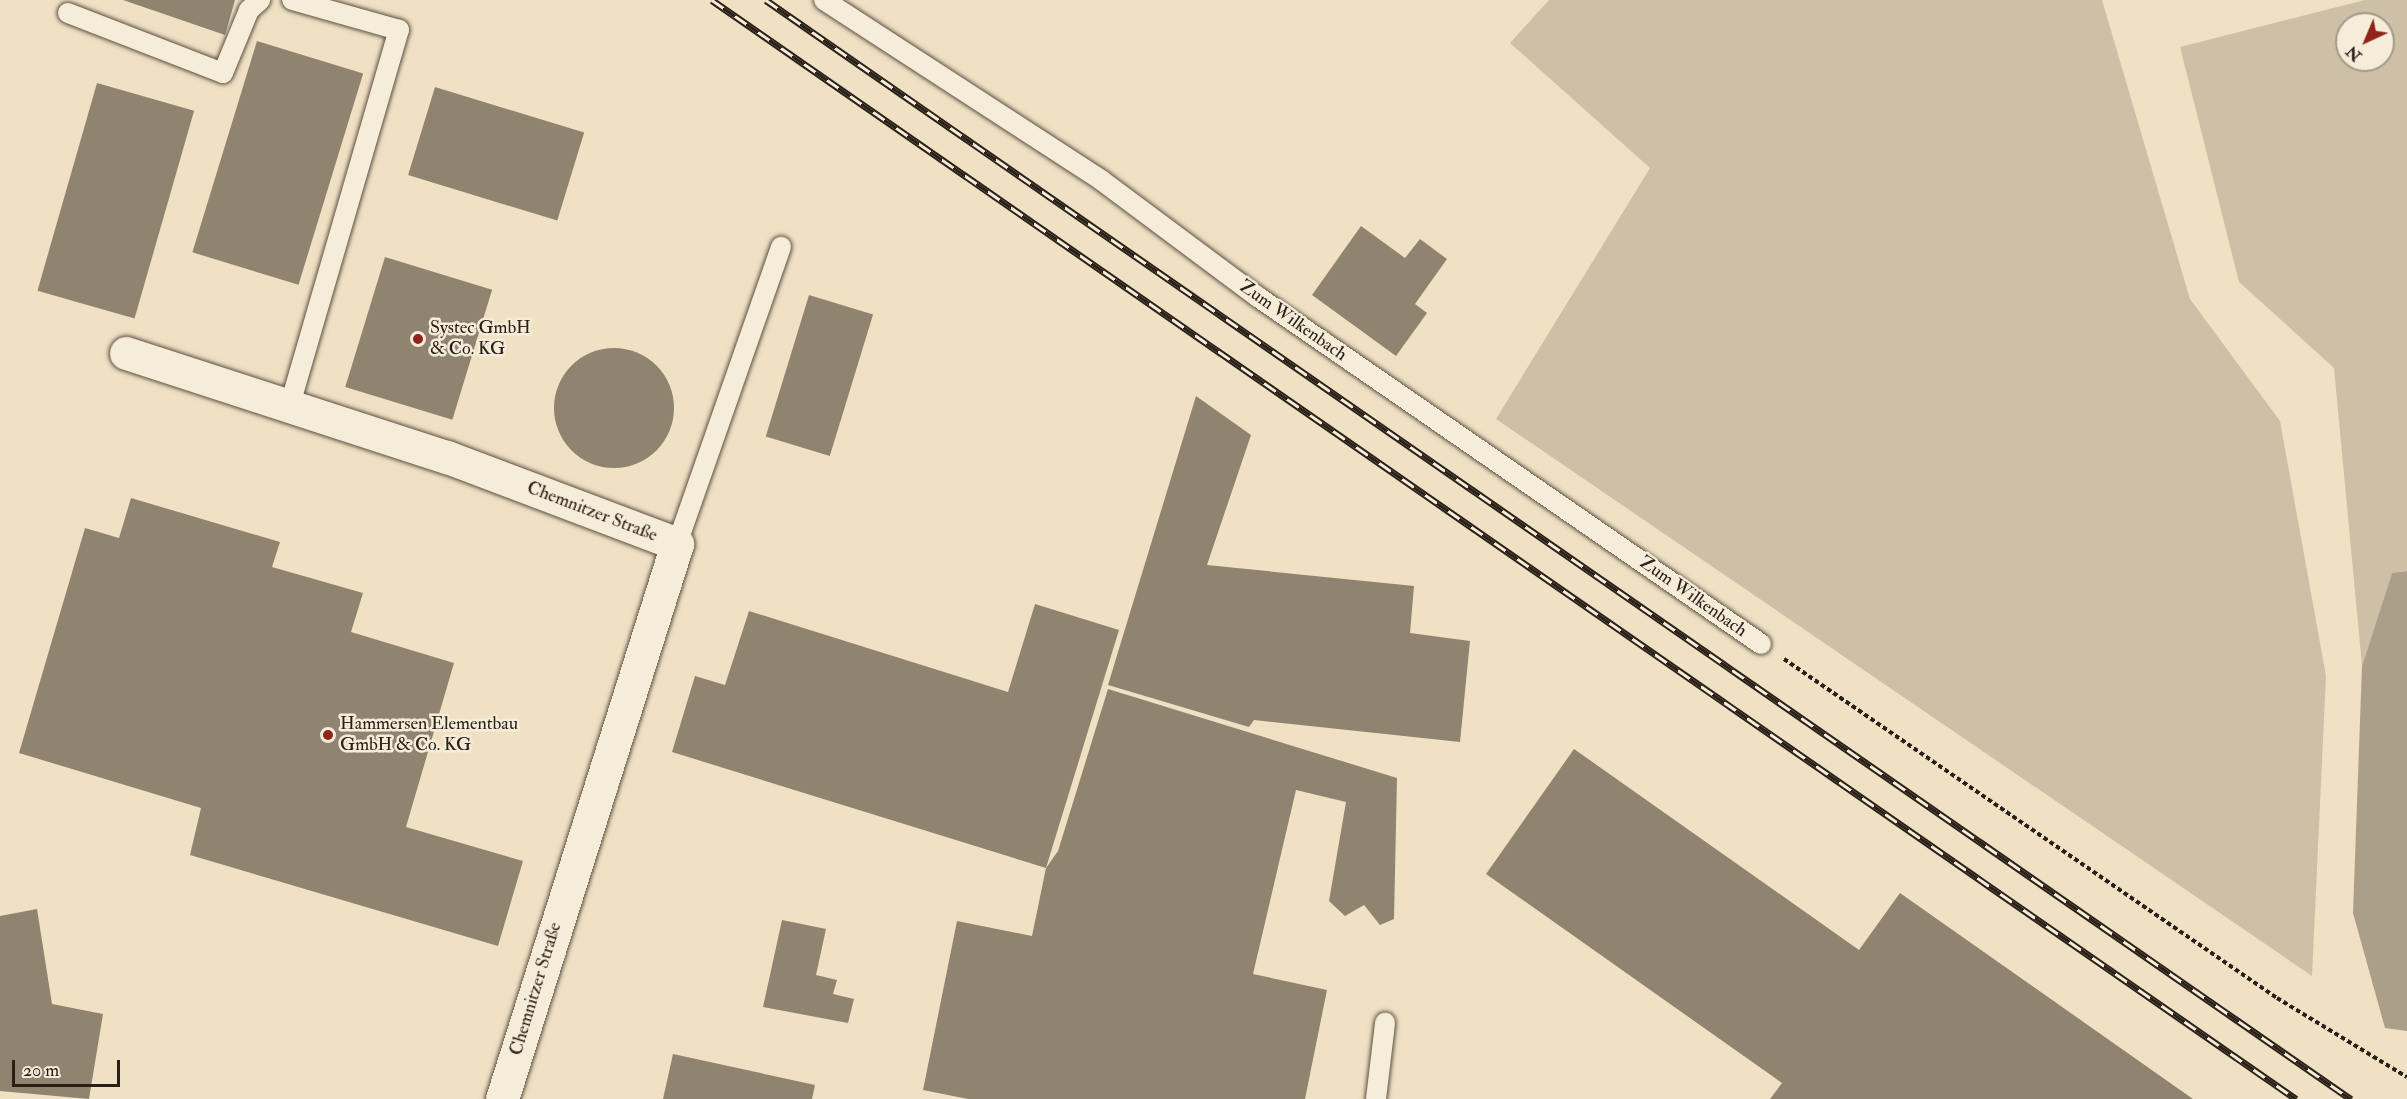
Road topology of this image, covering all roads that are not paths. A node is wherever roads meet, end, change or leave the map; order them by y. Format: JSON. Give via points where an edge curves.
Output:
{"nodes":[{"id":1,"x":260,"y":0,"type":"edge"},
{"id":2,"x":292,"y":0,"type":"edge"},
{"id":3,"x":824,"y":0,"type":"edge"},
{"id":4,"x":68,"y":13,"type":"dead end"},
{"id":5,"x":781,"y":247,"type":"dead end"},
{"id":6,"x":126,"y":353,"type":"dead end"},
{"id":7,"x":289,"y":408,"type":"junction"},
{"id":8,"x":677,"y":544,"type":"junction"},
{"id":9,"x":1761,"y":644,"type":"road end"},
{"id":10,"x":1385,"y":1023,"type":"dead end"},
{"id":11,"x":502,"y":1099,"type":"edge"},
{"id":12,"x":1376,"y":1099,"type":"edge"}],
"edges":[{"from":1,"to":4,"type":"lane","via":[[249,10],[223,74]]},
{"from":2,"to":7,"type":"lane","via":[[399,30]]},
{"from":3,"to":9,"type":"lane","name":"Zum Wilkenbach","via":[[1101,180],[1258,297]]},
{"from":5,"to":8,"type":"lane"},
{"from":6,"to":7,"type":"street","name":"Chemnitzer Straße"},
{"from":7,"to":8,"type":"street","name":"Chemnitzer Straße","via":[[447,457]]},
{"from":8,"to":11,"type":"street","name":"Chemnitzer Straße"},
{"from":10,"to":12,"type":"lane"}]}
